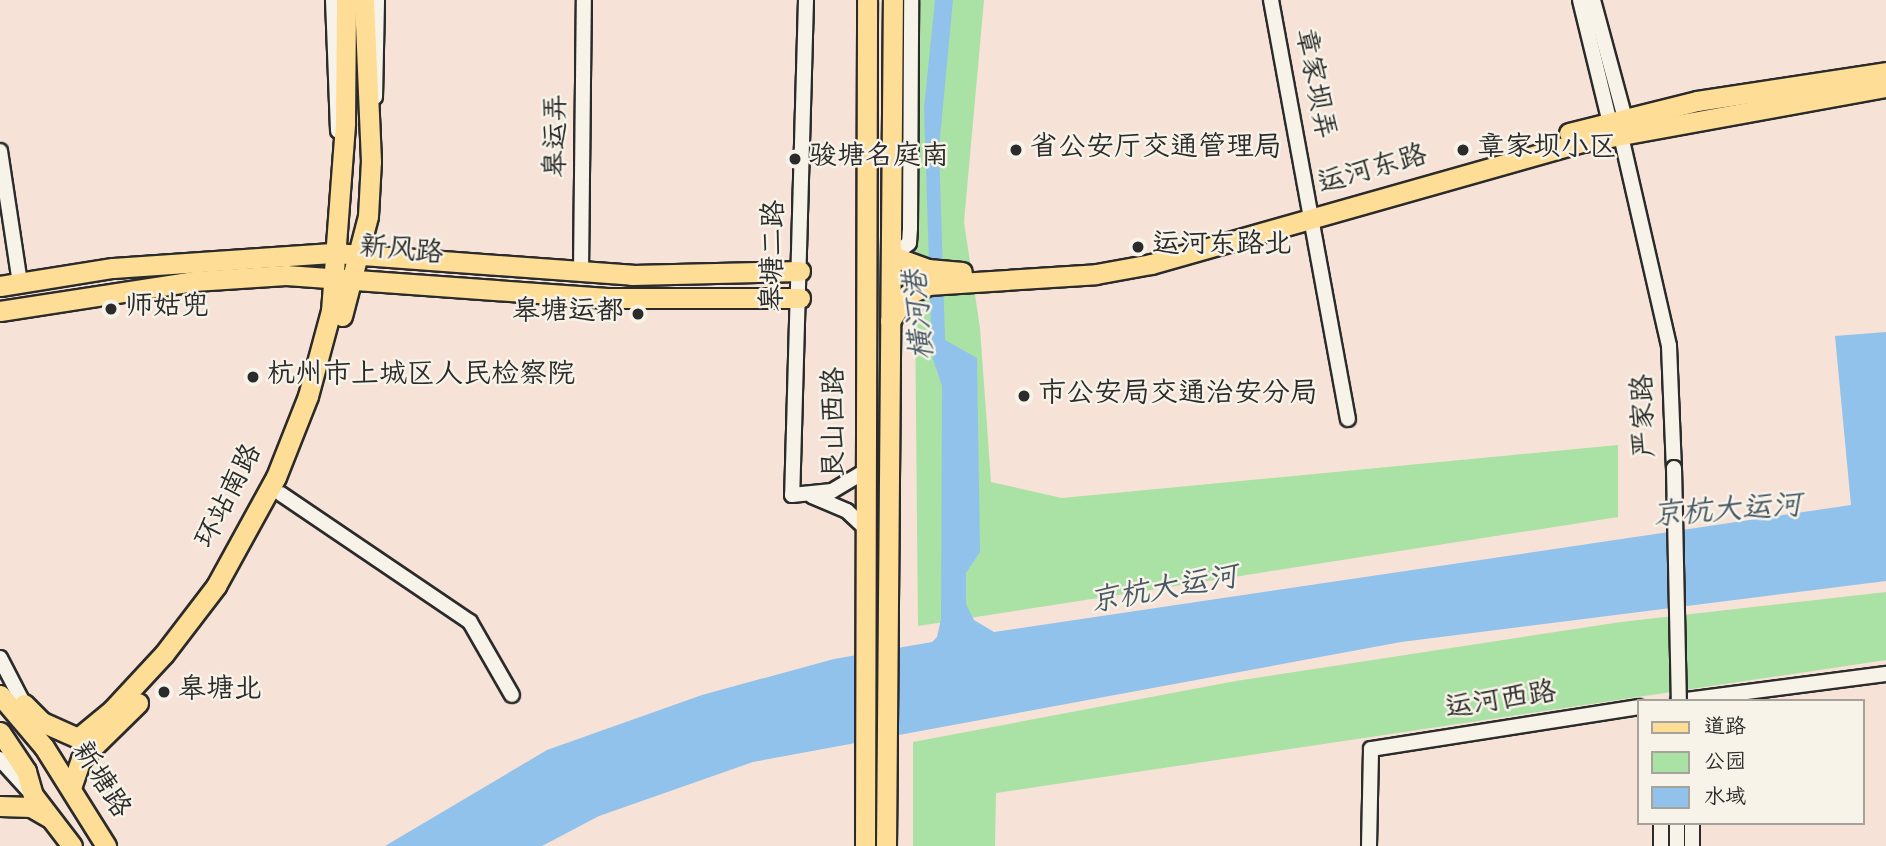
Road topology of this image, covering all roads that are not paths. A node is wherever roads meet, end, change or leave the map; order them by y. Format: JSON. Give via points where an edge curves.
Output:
{"nodes":[{"id":1,"x":333,"y":0,"type":"edge"},
{"id":2,"x":346,"y":0,"type":"edge"},
{"id":3,"x":364,"y":0,"type":"edge"},
{"id":4,"x":377,"y":0,"type":"edge"},
{"id":5,"x":584,"y":0,"type":"edge"},
{"id":6,"x":806,"y":0,"type":"edge"},
{"id":7,"x":867,"y":0,"type":"edge"},
{"id":8,"x":893,"y":0,"type":"edge"},
{"id":9,"x":911,"y":0,"type":"edge"},
{"id":10,"x":1271,"y":0,"type":"edge"},
{"id":11,"x":1580,"y":0,"type":"edge"},
{"id":12,"x":1593,"y":0,"type":"edge"},
{"id":13,"x":1886,"y":72,"type":"edge"},
{"id":14,"x":1886,"y":88,"type":"edge"},
{"id":15,"x":1618,"y":126,"type":"junction"},
{"id":16,"x":0,"y":151,"type":"edge"},
{"id":17,"x":371,"y":161,"type":"junction"},
{"id":18,"x":343,"y":169,"type":"junction"},
{"id":19,"x":1311,"y":213,"type":"junction"},
{"id":20,"x":335,"y":253,"type":"junction"},
{"id":21,"x":361,"y":254,"type":"junction"},
{"id":22,"x":892,"y":256,"type":"junction"},
{"id":23,"x":800,"y":271,"type":"junction"},
{"id":24,"x":581,"y":272,"type":"junction"},
{"id":25,"x":719,"y":273,"type":"junction"},
{"id":26,"x":342,"y":276,"type":"junction"},
{"id":27,"x":938,"y":277,"type":"junction"},
{"id":28,"x":10,"y":285,"type":"edge"},
{"id":29,"x":800,"y":298,"type":"junction"},
{"id":30,"x":720,"y":299,"type":"junction"},
{"id":31,"x":0,"y":311,"type":"edge"},
{"id":32,"x":890,"y":321,"type":"junction"},
{"id":33,"x":1348,"y":419,"type":"dead end"},
{"id":34,"x":864,"y":472,"type":"junction"},
{"id":35,"x":281,"y":494,"type":"junction"},
{"id":36,"x":811,"y":496,"type":"junction"},
{"id":37,"x":864,"y":527,"type":"junction"},
{"id":38,"x":876,"y":642,"type":"junction"},
{"id":39,"x":0,"y":658,"type":"edge"},
{"id":40,"x":1886,"y":674,"type":"edge"},
{"id":41,"x":0,"y":695,"type":"edge"},
{"id":42,"x":512,"y":695,"type":"dead end"},
{"id":43,"x":1685,"y":699,"type":"edge"},
{"id":44,"x":1693,"y":699,"type":"edge"},
{"id":45,"x":24,"y":704,"type":"junction"},
{"id":46,"x":1638,"y":707,"type":"edge"},
{"id":47,"x":0,"y":732,"type":"edge"},
{"id":48,"x":44,"y":747,"type":"junction"},
{"id":49,"x":0,"y":759,"type":"edge"},
{"id":50,"x":71,"y":788,"type":"junction"},
{"id":51,"x":33,"y":795,"type":"junction"},
{"id":52,"x":0,"y":806,"type":"edge"},
{"id":53,"x":51,"y":818,"type":"junction"},
{"id":54,"x":1661,"y":825,"type":"edge"},
{"id":55,"x":1677,"y":825,"type":"edge"},
{"id":56,"x":1692,"y":825,"type":"edge"},
{"id":57,"x":72,"y":846,"type":"edge"},
{"id":58,"x":106,"y":846,"type":"edge"},
{"id":59,"x":866,"y":846,"type":"edge"},
{"id":60,"x":886,"y":846,"type":"edge"},
{"id":61,"x":1369,"y":846,"type":"edge"},
{"id":62,"x":1661,"y":846,"type":"edge"},
{"id":63,"x":1677,"y":846,"type":"edge"},
{"id":64,"x":1692,"y":846,"type":"edge"}],
"edges":[{"from":1,"to":18,"type":"street","name":"环站南路","via":[[333,96]]},
{"from":2,"to":18,"type":"main road","name":"环站南路"},
{"from":3,"to":17,"type":"main road","name":"环站南路"},
{"from":4,"to":17,"type":"street","name":"环站南路"},
{"from":5,"to":24,"type":"street","name":"皋运弄"},
{"from":6,"to":23,"type":"street","name":"皋塘二路"},
{"from":7,"to":34,"type":"main road","name":"艮山西路"},
{"from":8,"to":22,"type":"main road","name":"艮山西路"},
{"from":9,"to":22,"type":"street","via":[[909,243]]},
{"from":10,"to":19,"type":"street","name":"章家坝弄"},
{"from":11,"to":15,"type":"street","name":"严家路"},
{"from":12,"to":15,"type":"street","name":"严家路"},
{"from":13,"to":15,"type":"main road","name":"运河东路","via":[[1697,101]]},
{"from":14,"to":15,"type":"main road","name":"运河东路"},
{"from":15,"to":19,"type":"main road","name":"运河东路"},
{"from":15,"to":43,"type":"street","name":"严家路","bridge":true,"via":[[1669,346]]},
{"from":16,"to":28,"type":"street"},
{"from":17,"to":21,"type":"main road","name":"环站南路"},
{"from":18,"to":20,"type":"main road","name":"环站南路"},
{"from":19,"to":27,"type":"main road","name":"运河东路","via":[[1137,256]]},
{"from":19,"to":33,"type":"street","name":"章家坝弄"},
{"from":20,"to":21,"type":"main road","name":"新风路"},
{"from":20,"to":26,"type":"main road","name":"环站南路"},
{"from":20,"to":28,"type":"main road","name":"新风路","via":[[176,262]]},
{"from":21,"to":24,"type":"main road","name":"新风路"},
{"from":21,"to":26,"type":"main road","name":"环站南路"},
{"from":22,"to":27,"type":"main road","name":"运河东路"},
{"from":22,"to":32,"type":"main road","name":"艮山西路"},
{"from":23,"to":25,"type":"main road","name":"新风路"},
{"from":23,"to":29,"type":"street","name":"皋塘二路"},
{"from":24,"to":25,"type":"main road","name":"新风路"},
{"from":25,"to":30,"type":"main road"},
{"from":26,"to":30,"type":"main road","name":"新风路","via":[[607,298]]},
{"from":26,"to":31,"type":"main road","name":"新风路","via":[[194,281]]},
{"from":26,"to":35,"type":"main road","name":"环站南路","via":[[327,375]]},
{"from":26,"to":45,"type":"main road","name":"环站南路","via":[[302,415],[260,510],[216,586],[146,676],[81,737],[52,728]]},
{"from":27,"to":32,"type":"main road","via":[[907,295]]},
{"from":29,"to":30,"type":"main road","name":"新风路"},
{"from":29,"to":36,"type":"street","name":"皋塘二路","via":[[792,495]]},
{"from":32,"to":38,"type":"main road","name":"艮山西路"},
{"from":34,"to":36,"type":"street","via":[[848,485]]},
{"from":34,"to":37,"type":"main road","name":"艮山西路"},
{"from":35,"to":42,"type":"street","via":[[470,622]]},
{"from":35,"to":50,"type":"main road","name":"环站南路","via":[[211,614],[143,698],[81,759]]},
{"from":36,"to":37,"type":"street","via":[[846,511]]},
{"from":37,"to":38,"type":"main road","name":"艮山西路"},
{"from":38,"to":59,"type":"main road","name":"艮山西路","via":[[866,759]]},
{"from":38,"to":60,"type":"main road","name":"艮山西路","via":[[886,759]]},
{"from":39,"to":45,"type":"street","name":"新塘路"},
{"from":40,"to":44,"type":"street"},
{"from":41,"to":48,"type":"main road","name":"新塘路"},
{"from":45,"to":48,"type":"street","name":"新塘路"},
{"from":46,"to":61,"type":"street","name":"运河西路","via":[[1371,748]]},
{"from":47,"to":51,"type":"main road","name":"新塘路","via":[[26,771]]},
{"from":48,"to":50,"type":"main road","name":"新塘路"},
{"from":49,"to":51,"type":"street","name":"新塘路"},
{"from":50,"to":58,"type":"main road","name":"新塘路"},
{"from":51,"to":53,"type":"main road","name":"新塘路"},
{"from":52,"to":53,"type":"main road","via":[[31,807]]},
{"from":53,"to":57,"type":"main road","name":"新塘路"},
{"from":54,"to":62,"type":"street"},
{"from":55,"to":63,"type":"street"},
{"from":56,"to":64,"type":"street"}]}
